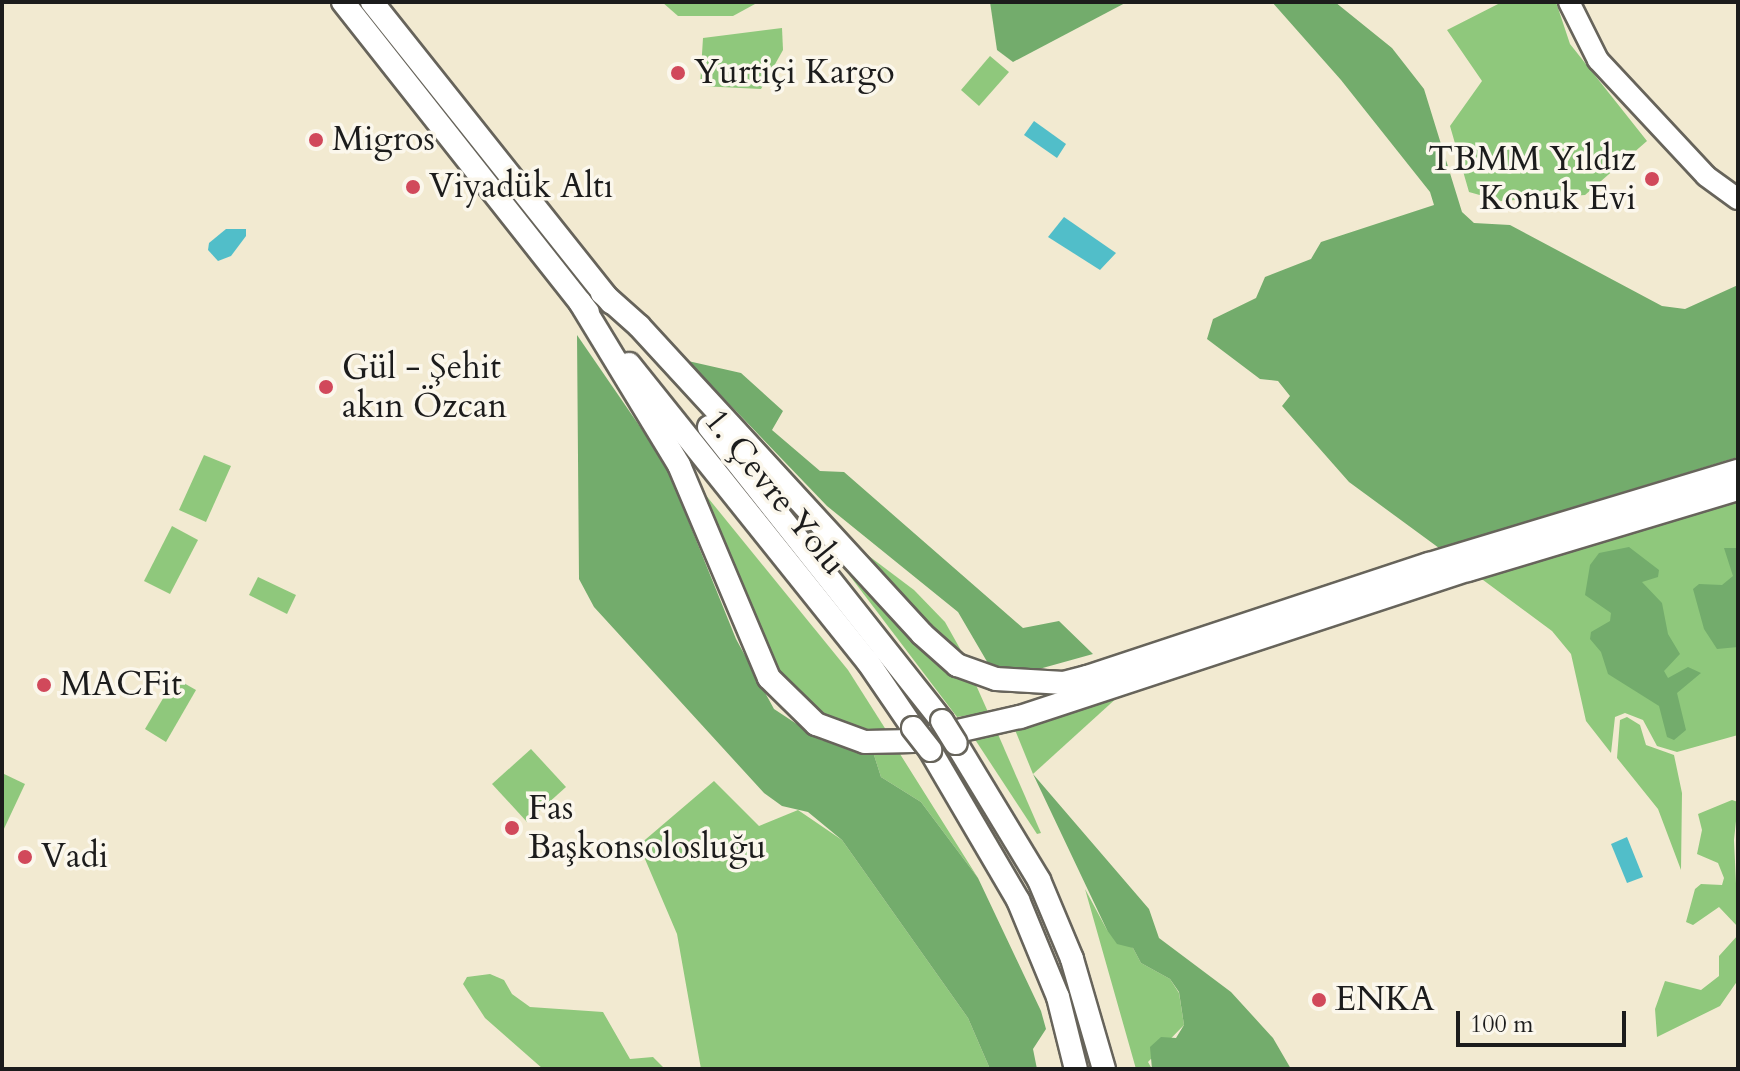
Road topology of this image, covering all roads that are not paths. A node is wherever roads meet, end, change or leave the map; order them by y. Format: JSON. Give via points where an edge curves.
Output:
{"nodes":[{"id":1,"x":343,"y":2,"type":"edge"},
{"id":2,"x":372,"y":2,"type":"edge"},
{"id":3,"x":1569,"y":2,"type":"edge"},
{"id":4,"x":1738,"y":199,"type":"edge"},
{"id":5,"x":602,"y":293,"type":"junction"},
{"id":6,"x":580,"y":302,"type":"junction"},
{"id":7,"x":1738,"y":471,"type":"edge"},
{"id":8,"x":1738,"y":489,"type":"edge"},
{"id":9,"x":1646,"y":508,"type":"junction"},
{"id":10,"x":1222,"y":642,"type":"junction"},
{"id":11,"x":1076,"y":1069,"type":"edge"},
{"id":12,"x":1104,"y":1069,"type":"edge"}],
"edges":[{"from":1,"to":6,"type":"highway","name":"1. Çevre Yolu"},
{"from":2,"to":5,"type":"highway","name":"1. Çevre Yolu"},
{"from":3,"to":4,"type":"main road","via":[[1598,60],[1706,176]]},
{"from":5,"to":10,"type":"highway","via":[[957,665],[996,679],[1064,683]]},
{"from":5,"to":12,"type":"highway","name":"1. Çevre Yolu","bridge":true,"via":[[942,721],[1039,880],[1076,971]]},
{"from":6,"to":10,"type":"highway","via":[[679,465],[759,659],[779,691],[816,724],[865,742],[942,737]]},
{"from":6,"to":11,"type":"highway","name":"1. Çevre Yolu","bridge":true,"via":[[858,650],[930,750],[1018,900],[1058,997]]},
{"from":7,"to":9,"type":"highway"},
{"from":8,"to":9,"type":"highway"},
{"from":9,"to":10,"type":"highway"}]}
